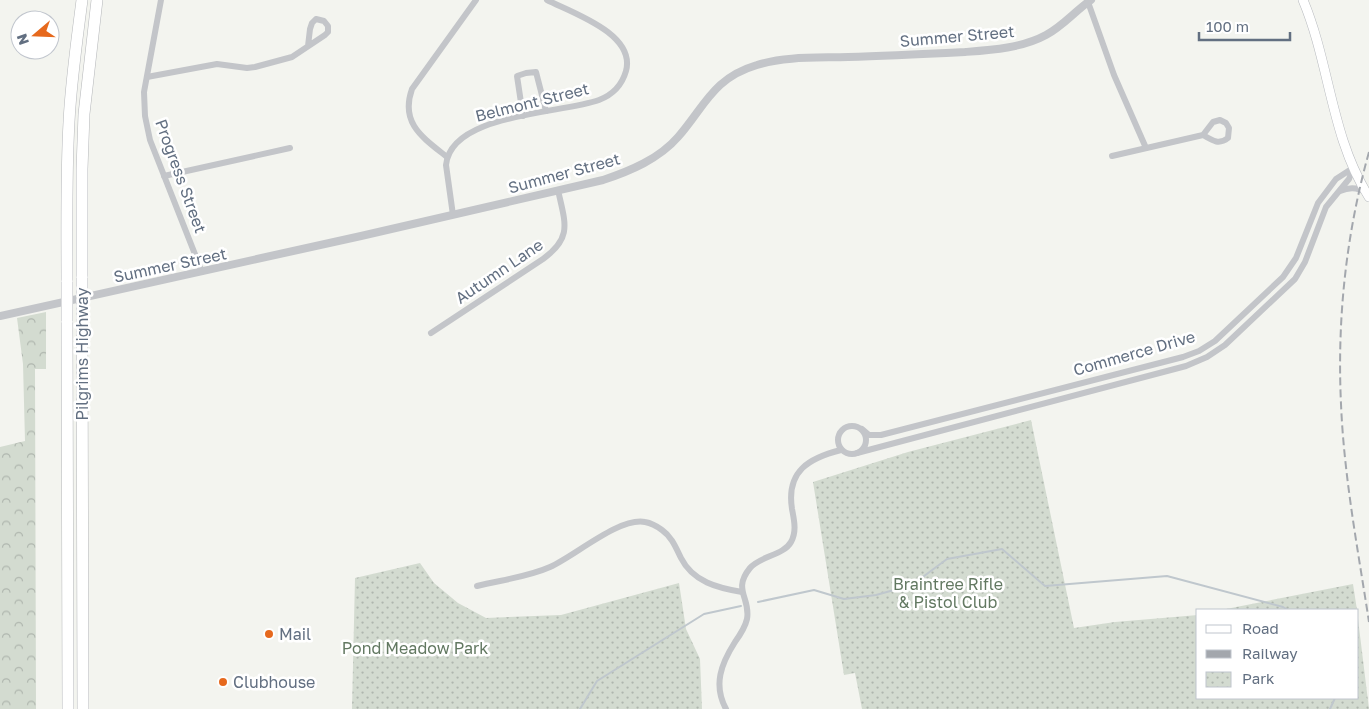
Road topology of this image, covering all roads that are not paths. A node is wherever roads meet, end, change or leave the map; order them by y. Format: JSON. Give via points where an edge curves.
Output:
{"nodes":[{"id":1,"x":82,"y":0,"type":"edge"},
{"id":2,"x":97,"y":0,"type":"edge"},
{"id":3,"x":161,"y":0,"type":"edge"},
{"id":4,"x":476,"y":0,"type":"edge"},
{"id":5,"x":547,"y":0,"type":"edge"},
{"id":6,"x":1303,"y":0,"type":"edge"},
{"id":7,"x":1089,"y":1,"type":"edge"},
{"id":8,"x":308,"y":46,"type":"dead end"},
{"id":9,"x":147,"y":77,"type":"junction"},
{"id":10,"x":546,"y":111,"type":"junction"},
{"id":11,"x":523,"y":116,"type":"junction"},
{"id":12,"x":1203,"y":136,"type":"dead end"},
{"id":13,"x":290,"y":148,"type":"dead end"},
{"id":14,"x":1146,"y":148,"type":"junction"},
{"id":15,"x":1112,"y":156,"type":"dead end"},
{"id":16,"x":447,"y":157,"type":"junction"},
{"id":17,"x":1353,"y":168,"type":"junction"},
{"id":18,"x":164,"y":176,"type":"junction"},
{"id":19,"x":558,"y":190,"type":"junction"},
{"id":20,"x":1337,"y":193,"type":"junction"},
{"id":21,"x":1368,"y":196,"type":"edge"},
{"id":22,"x":1315,"y":208,"type":"junction"},
{"id":23,"x":1324,"y":212,"type":"junction"},
{"id":24,"x":453,"y":215,"type":"junction"},
{"id":25,"x":1309,"y":224,"type":"junction"},
{"id":26,"x":1318,"y":227,"type":"junction"},
{"id":27,"x":202,"y":272,"type":"junction"},
{"id":28,"x":0,"y":316,"type":"edge"},
{"id":29,"x":1239,"y":320,"type":"junction"},
{"id":30,"x":1245,"y":327,"type":"junction"},
{"id":31,"x":431,"y":333,"type":"dead end"},
{"id":32,"x":862,"y":429,"type":"junction"},
{"id":33,"x":841,"y":450,"type":"junction"},
{"id":34,"x":857,"y":453,"type":"junction"},
{"id":35,"x":477,"y":586,"type":"dead end"},
{"id":36,"x":742,"y":592,"type":"junction"},
{"id":37,"x":68,"y":709,"type":"edge"},
{"id":38,"x":83,"y":709,"type":"edge"},
{"id":39,"x":726,"y":709,"type":"edge"}],
"edges":[{"from":1,"to":37,"type":"highway","name":"Pilgrims Highway","bridge":true,"via":[[69,119]]},
{"from":2,"to":38,"type":"highway","name":"Pilgrims Highway","bridge":true,"via":[[84,114],[82,169]]},
{"from":3,"to":9,"type":"street","name":"Progress Street"},
{"from":4,"to":16,"type":"street","via":[[412,88],[408,99],[407,110],[416,130]]},
{"from":5,"to":10,"type":"street","name":"Belmont Street","via":[[616,38],[623,46],[627,66],[620,84],[611,93],[598,100]]},
{"from":6,"to":17,"type":"main road"},
{"from":7,"to":14,"type":"street","via":[[1114,75]]},
{"from":7,"to":19,"type":"street","name":"Summer Street","via":[[1046,36],[1014,46],[901,56],[796,59],[746,68],[712,92],[677,138],[650,159],[620,174]]},
{"from":8,"to":9,"type":"street","via":[[286,59],[255,67],[217,64]]},
{"from":9,"to":18,"type":"street","name":"Progress Street","via":[[144,92],[147,130]]},
{"from":10,"to":11,"type":"street","name":"Belmont Street"},
{"from":10,"to":11,"type":"street","via":[[536,72],[526,73],[517,76]]},
{"from":11,"to":16,"type":"street","name":"Belmont Street","via":[[473,130],[459,139]]},
{"from":12,"to":14,"type":"street"},
{"from":13,"to":18,"type":"street"},
{"from":14,"to":15,"type":"street"},
{"from":16,"to":24,"type":"street"},
{"from":17,"to":20,"type":"street","name":"Commerce Drive","via":[[1351,177]]},
{"from":17,"to":21,"type":"main road"},
{"from":17,"to":22,"type":"street","name":"Commerce Drive","via":[[1333,183]]},
{"from":18,"to":27,"type":"street","name":"Progress Street"},
{"from":19,"to":24,"type":"street","name":"Summer Street"},
{"from":19,"to":31,"type":"street","name":"Autumn Lane","via":[[565,226],[559,245]]},
{"from":20,"to":21,"type":"street","via":[[1351,188],[1360,189]]},
{"from":20,"to":23,"type":"street","name":"Commerce Drive"},
{"from":22,"to":23,"type":"street"},
{"from":22,"to":25,"type":"street","name":"Commerce Drive"},
{"from":23,"to":26,"type":"street","name":"Commerce Drive"},
{"from":24,"to":27,"type":"street","name":"Summer Street"},
{"from":25,"to":26,"type":"street"},
{"from":25,"to":29,"type":"street","name":"Commerce Drive","via":[[1287,273]]},
{"from":26,"to":30,"type":"street","name":"Commerce Drive","via":[[1295,279]]},
{"from":27,"to":28,"type":"street","name":"Summer Street"},
{"from":29,"to":30,"type":"street"},
{"from":29,"to":32,"type":"street","name":"Commerce Drive","via":[[1207,346],[1183,356],[881,435],[869,435]]},
{"from":30,"to":34,"type":"street","name":"Commerce Drive","via":[[1221,348],[1194,363]]},
{"from":32,"to":33,"type":"street","via":[[848,426],[840,431],[837,440]]},
{"from":32,"to":34,"type":"street","via":[[866,443]]},
{"from":33,"to":34,"type":"street"},
{"from":33,"to":36,"type":"street","via":[[812,460],[799,471],[791,494],[795,523],[792,541],[787,548],[752,567],[743,582]]},
{"from":35,"to":36,"type":"street","via":[[549,568],[615,529],[642,522],[668,535],[685,565],[698,577]]},
{"from":36,"to":39,"type":"street","via":[[748,611],[746,623],[725,658],[719,676],[720,694]]}]}
